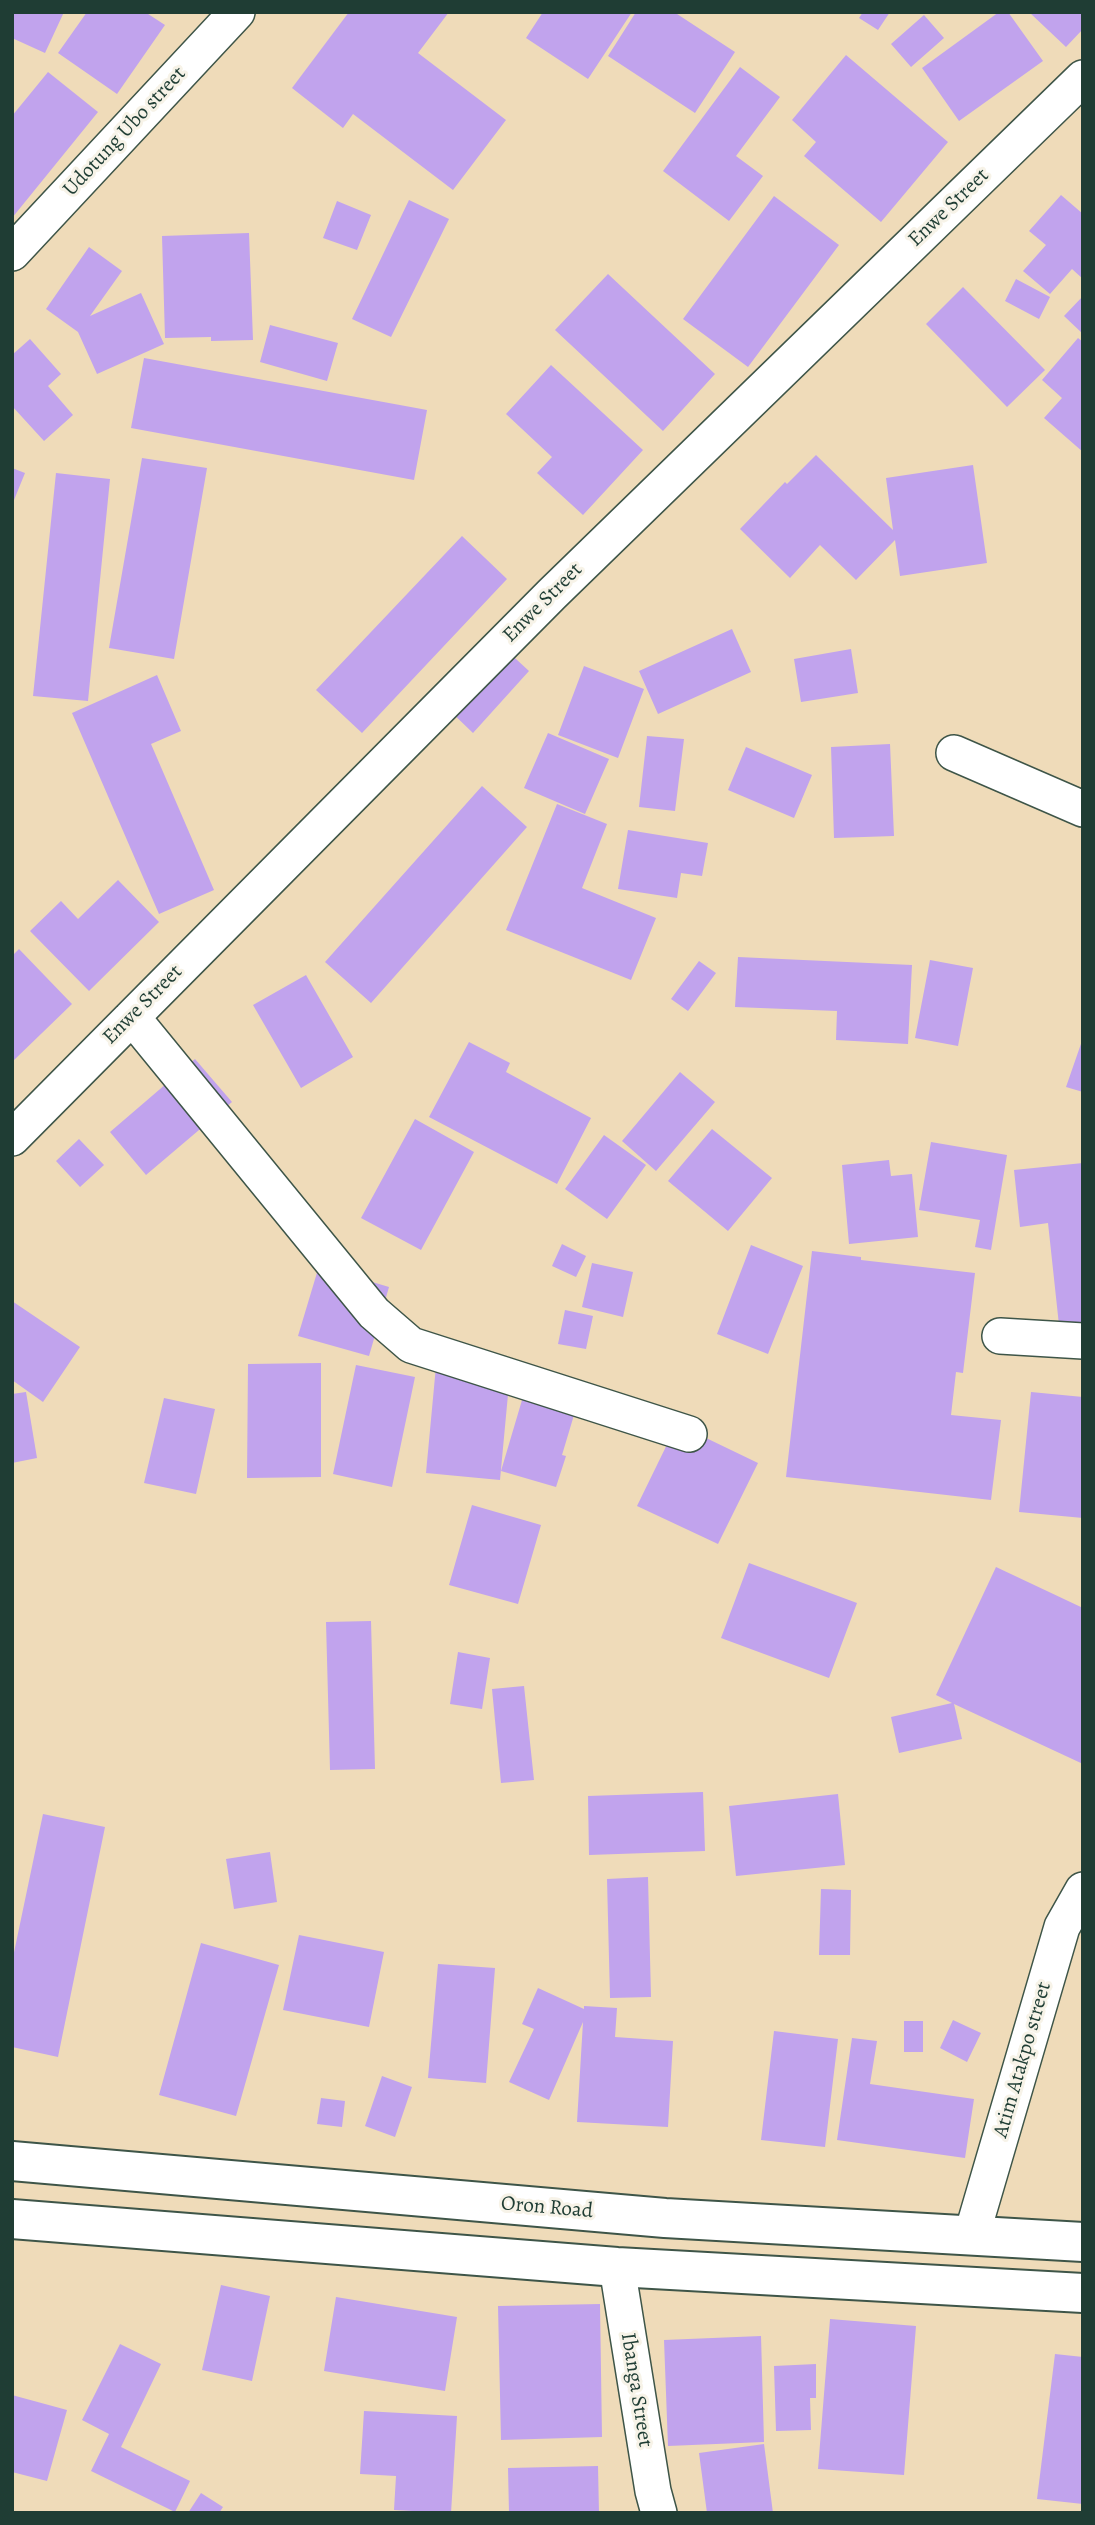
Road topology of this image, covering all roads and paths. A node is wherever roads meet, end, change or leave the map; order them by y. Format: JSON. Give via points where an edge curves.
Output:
{"nodes":[{"id":1,"x":237,"y":12,"type":"edge"},
{"id":2,"x":1083,"y":78,"type":"edge"},
{"id":3,"x":12,"y":253,"type":"edge"},
{"id":4,"x":954,"y":753,"type":"dead end"},
{"id":5,"x":1083,"y":809,"type":"edge"},
{"id":6,"x":132,"y":1017,"type":"junction"},
{"id":7,"x":12,"y":1138,"type":"edge"},
{"id":8,"x":1000,"y":1336,"type":"dead end"},
{"id":9,"x":1083,"y":1341,"type":"edge"},
{"id":10,"x":689,"y":1434,"type":"dead end"},
{"id":11,"x":1083,"y":1890,"type":"edge"},
{"id":12,"x":12,"y":2161,"type":"edge"},
{"id":13,"x":12,"y":2219,"type":"edge"},
{"id":14,"x":972,"y":2234,"type":"junction"},
{"id":15,"x":1083,"y":2242,"type":"edge"},
{"id":16,"x":617,"y":2267,"type":"junction"},
{"id":17,"x":1083,"y":2293,"type":"edge"},
{"id":18,"x":659,"y":2513,"type":"edge"}],
"edges":[{"from":1,"to":3,"type":"street","name":"Udotung Ubo street"},
{"from":2,"to":6,"type":"street","name":"Enwe Street","via":[[552,594]]},
{"from":4,"to":5,"type":"street"},
{"from":6,"to":7,"type":"street","name":"Enwe Street"},
{"from":6,"to":10,"type":"street","via":[[374,1313],[411,1345]]},
{"from":8,"to":9,"type":"street"},
{"from":11,"to":14,"type":"street","name":"Atim Atakpo street","via":[[1062,1927]]},
{"from":12,"to":14,"type":"highway","name":"Oron Road","via":[[665,2218]]},
{"from":13,"to":16,"type":"highway"},
{"from":14,"to":15,"type":"highway","name":"Oron Road"},
{"from":16,"to":17,"type":"highway"},
{"from":16,"to":18,"type":"street","name":"Ibanga Street"}]}
